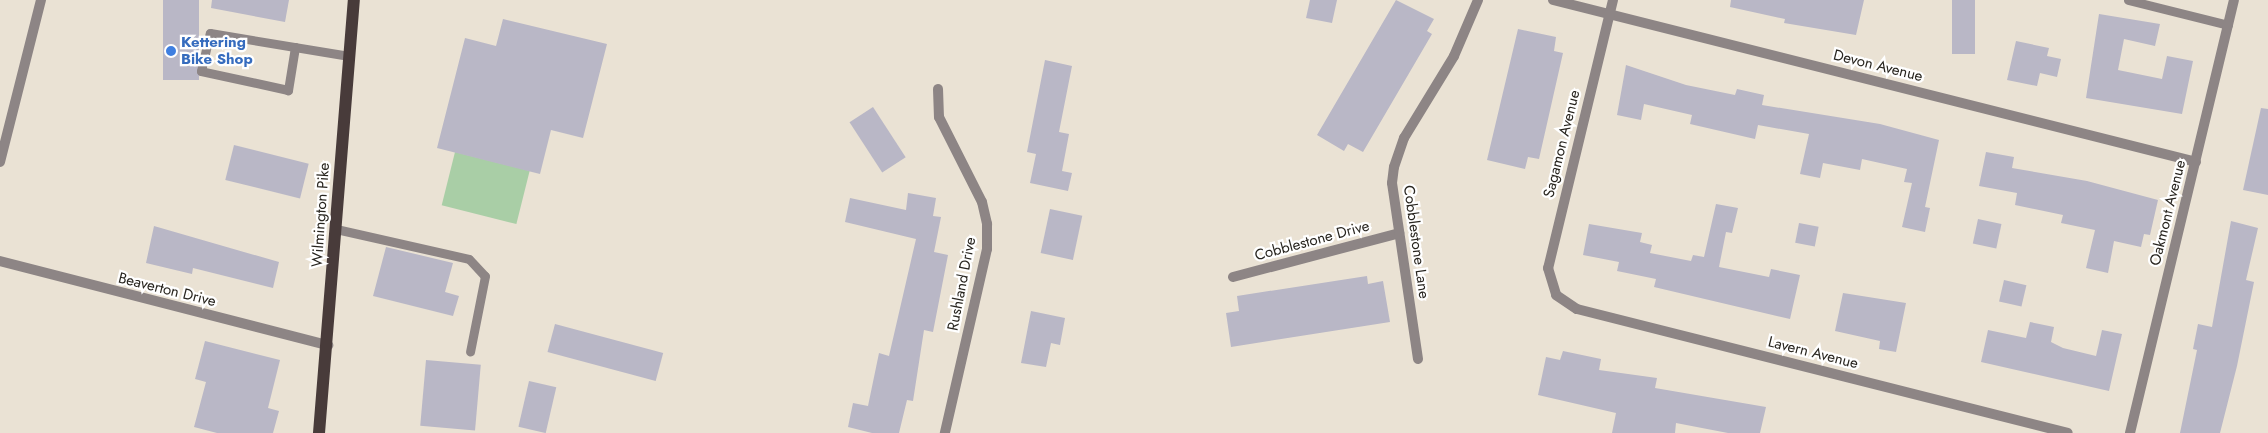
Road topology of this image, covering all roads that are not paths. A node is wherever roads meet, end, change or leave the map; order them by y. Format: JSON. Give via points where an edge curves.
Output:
{"nodes":[{"id":1,"x":41,"y":0,"type":"edge"},
{"id":2,"x":354,"y":0,"type":"edge"},
{"id":3,"x":1478,"y":0,"type":"edge"},
{"id":4,"x":1553,"y":0,"type":"edge"},
{"id":5,"x":1613,"y":0,"type":"edge"},
{"id":6,"x":2128,"y":0,"type":"edge"},
{"id":7,"x":2234,"y":0,"type":"edge"},
{"id":8,"x":1609,"y":14,"type":"junction"},
{"id":9,"x":2228,"y":25,"type":"junction"},
{"id":10,"x":295,"y":47,"type":"junction"},
{"id":11,"x":349,"y":56,"type":"junction"},
{"id":12,"x":938,"y":89,"type":"dead end"},
{"id":13,"x":0,"y":162,"type":"edge"},
{"id":14,"x":2196,"y":162,"type":"junction"},
{"id":15,"x":336,"y":229,"type":"junction"},
{"id":16,"x":1399,"y":233,"type":"junction"},
{"id":17,"x":0,"y":261,"type":"edge"},
{"id":18,"x":1233,"y":277,"type":"dead end"},
{"id":19,"x":1556,"y":294,"type":"joint"},
{"id":20,"x":328,"y":345,"type":"junction"},
{"id":21,"x":470,"y":352,"type":"dead end"},
{"id":22,"x":1418,"y":359,"type":"dead end"},
{"id":23,"x":319,"y":433,"type":"edge"},
{"id":24,"x":945,"y":433,"type":"edge"},
{"id":25,"x":2068,"y":433,"type":"edge"},
{"id":26,"x":2130,"y":433,"type":"edge"}],
"edges":[{"from":1,"to":13,"type":"street"},
{"from":2,"to":11,"type":"main road","name":"Wilmington Pike"},
{"from":3,"to":16,"type":"street","name":"Cobblestone Lane","via":[[1454,56],[1404,138],[1394,167],[1392,183]]},
{"from":4,"to":8,"type":"street","name":"Devon Avenue"},
{"from":5,"to":8,"type":"street","name":"Sagamon Avenue"},
{"from":6,"to":9,"type":"lane"},
{"from":7,"to":9,"type":"street","name":"Oakmont Avenue"},
{"from":8,"to":14,"type":"street","name":"Devon Avenue"},
{"from":8,"to":19,"type":"street","name":"Sagamon Avenue","via":[[1548,268]]},
{"from":9,"to":14,"type":"street","name":"Oakmont Avenue"},
{"from":10,"to":10,"type":"lane","via":[[210,33],[201,70],[288,90]]},
{"from":10,"to":11,"type":"lane"},
{"from":11,"to":15,"type":"main road","name":"Wilmington Pike"},
{"from":12,"to":24,"type":"street","name":"Rushland Drive","via":[[939,116],[982,202],[987,224],[987,249]]},
{"from":14,"to":26,"type":"street","name":"Oakmont Avenue"},
{"from":15,"to":20,"type":"main road","name":"Wilmington Pike"},
{"from":15,"to":21,"type":"lane","via":[[469,259],[485,276]]},
{"from":16,"to":18,"type":"street","name":"Cobblestone Drive"},
{"from":16,"to":22,"type":"street","name":"Cobblestone Lane"},
{"from":17,"to":20,"type":"street","name":"Beaverton Drive"},
{"from":19,"to":25,"type":"street","name":"Lavern Avenue","via":[[1577,309]]},
{"from":20,"to":23,"type":"main road","name":"Wilmington Pike"}]}
